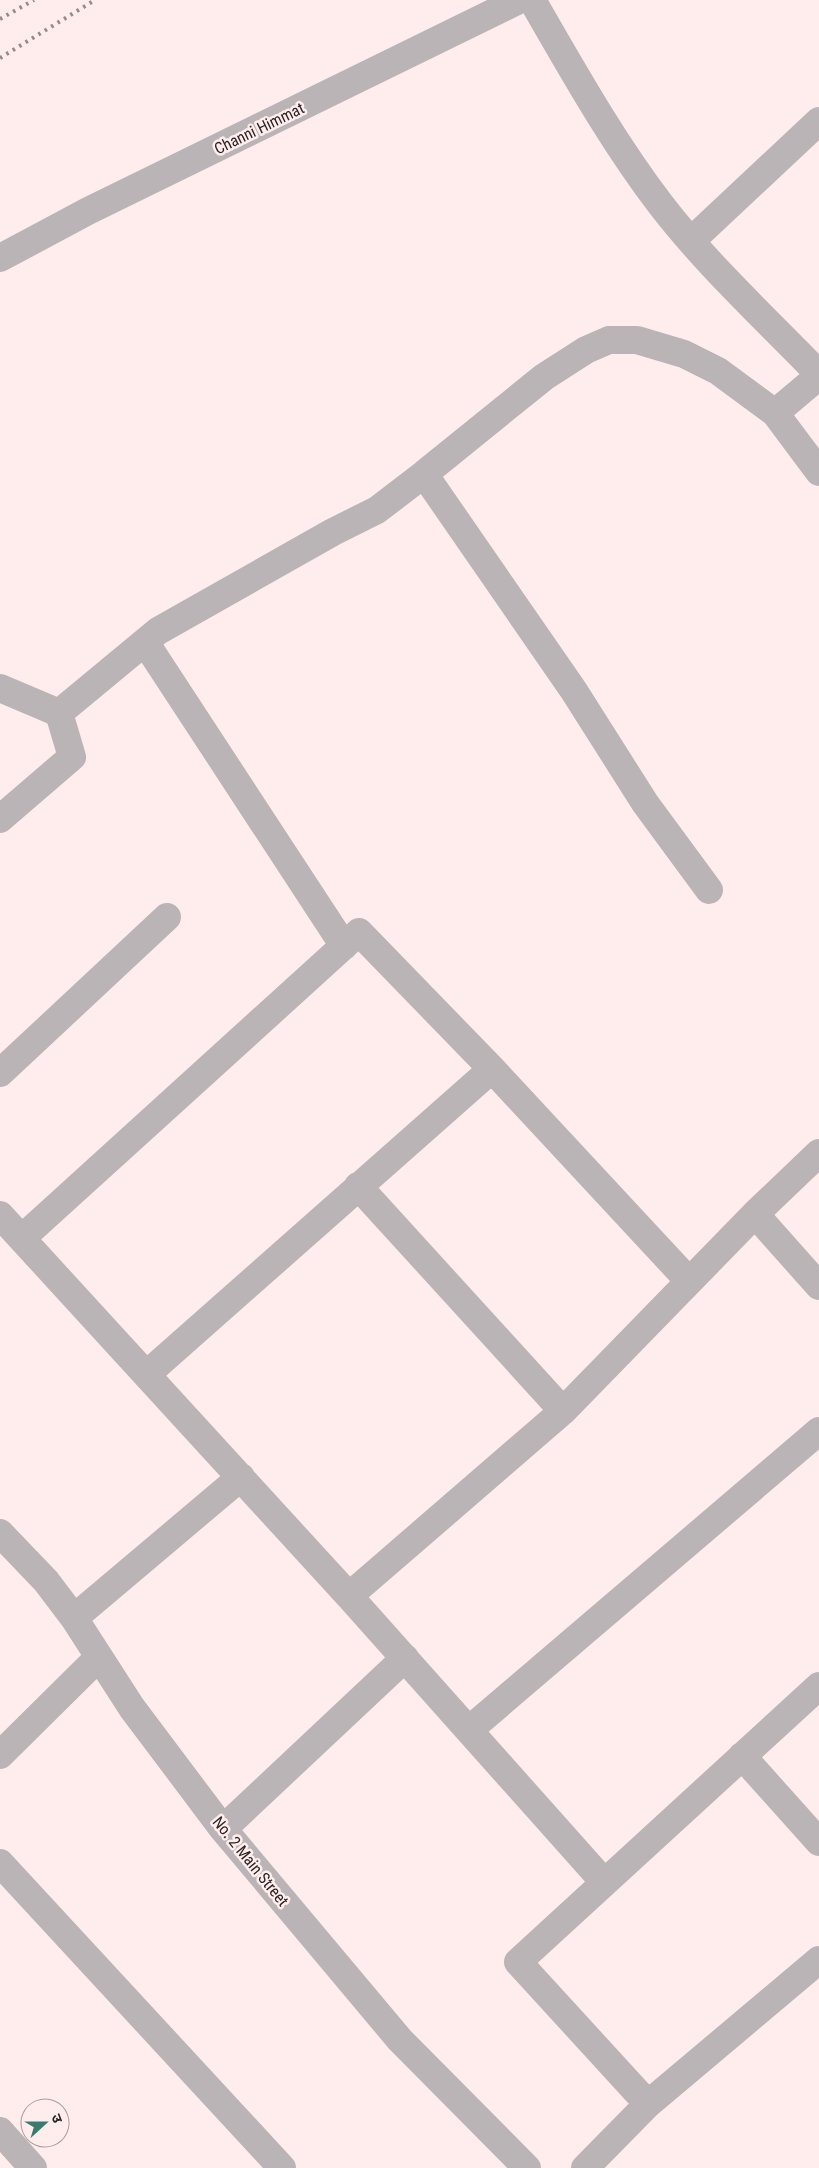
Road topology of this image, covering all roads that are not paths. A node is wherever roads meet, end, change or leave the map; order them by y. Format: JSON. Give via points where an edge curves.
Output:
{"nodes":[{"id":1,"x":519,"y":0,"type":"edge"},
{"id":2,"x":532,"y":0,"type":"edge"},
{"id":3,"x":819,"y":121,"type":"edge"},
{"id":4,"x":690,"y":241,"type":"junction"},
{"id":5,"x":0,"y":258,"type":"edge"},
{"id":6,"x":819,"y":375,"type":"edge"},
{"id":7,"x":775,"y":413,"type":"junction"},
{"id":8,"x":819,"y":472,"type":"edge"},
{"id":9,"x":424,"y":474,"type":"junction"},
{"id":10,"x":145,"y":642,"type":"junction"},
{"id":11,"x":0,"y":688,"type":"edge"},
{"id":12,"x":59,"y":713,"type":"junction"},
{"id":13,"x":0,"y":819,"type":"edge"},
{"id":14,"x":709,"y":890,"type":"dead end"},
{"id":15,"x":167,"y":917,"type":"dead end"},
{"id":16,"x":344,"y":946,"type":"junction"},
{"id":17,"x":492,"y":1069,"type":"junction"},
{"id":18,"x":0,"y":1073,"type":"edge"},
{"id":19,"x":819,"y":1153,"type":"edge"},
{"id":20,"x":358,"y":1186,"type":"junction"},
{"id":21,"x":754,"y":1214,"type":"junction"},
{"id":22,"x":0,"y":1215,"type":"edge"},
{"id":23,"x":22,"y":1238,"type":"junction"},
{"id":24,"x":688,"y":1281,"type":"junction"},
{"id":25,"x":819,"y":1286,"type":"edge"},
{"id":26,"x":147,"y":1374,"type":"junction"},
{"id":27,"x":563,"y":1411,"type":"junction"},
{"id":28,"x":819,"y":1431,"type":"edge"},
{"id":29,"x":241,"y":1477,"type":"junction"},
{"id":30,"x":0,"y":1532,"type":"edge"},
{"id":31,"x":349,"y":1596,"type":"junction"},
{"id":32,"x":74,"y":1618,"type":"junction"},
{"id":33,"x":99,"y":1657,"type":"junction"},
{"id":34,"x":405,"y":1658,"type":"junction"},
{"id":35,"x":819,"y":1686,"type":"edge"},
{"id":36,"x":469,"y":1730,"type":"junction"},
{"id":37,"x":0,"y":1755,"type":"edge"},
{"id":38,"x":742,"y":1756,"type":"junction"},
{"id":39,"x":223,"y":1829,"type":"junction"},
{"id":40,"x":819,"y":1842,"type":"edge"},
{"id":41,"x":0,"y":1863,"type":"edge"},
{"id":42,"x":604,"y":1882,"type":"junction"},
{"id":43,"x":819,"y":1960,"type":"edge"},
{"id":44,"x":648,"y":2104,"type":"junction"},
{"id":45,"x":0,"y":2131,"type":"edge"},
{"id":46,"x":519,"y":2166,"type":"edge"},
{"id":47,"x":33,"y":2168,"type":"edge"},
{"id":48,"x":282,"y":2168,"type":"edge"},
{"id":49,"x":585,"y":2168,"type":"edge"}],
"edges":[{"from":1,"to":5,"type":"street","name":"Channi Himmat","via":[[88,211]]},
{"from":2,"to":4,"type":"street","via":[[630,160]]},
{"from":3,"to":4,"type":"street"},
{"from":4,"to":6,"type":"street"},
{"from":6,"to":7,"type":"street"},
{"from":7,"to":8,"type":"street"},
{"from":7,"to":9,"type":"street","via":[[718,371],[684,354],[637,340],[610,340],[586,350],[544,377]]},
{"from":9,"to":10,"type":"street","via":[[377,510],[166,626]]},
{"from":9,"to":14,"type":"street","via":[[574,690],[645,803]]},
{"from":10,"to":12,"type":"street"},
{"from":10,"to":16,"type":"street"},
{"from":11,"to":12,"type":"street"},
{"from":12,"to":13,"type":"street","via":[[72,757]]},
{"from":15,"to":18,"type":"street"},
{"from":16,"to":17,"type":"street","via":[[359,932]]},
{"from":16,"to":23,"type":"street"},
{"from":17,"to":20,"type":"street"},
{"from":17,"to":24,"type":"street"},
{"from":19,"to":21,"type":"street"},
{"from":20,"to":26,"type":"street"},
{"from":20,"to":27,"type":"street"},
{"from":21,"to":24,"type":"street"},
{"from":21,"to":25,"type":"street"},
{"from":22,"to":23,"type":"street"},
{"from":23,"to":26,"type":"street"},
{"from":24,"to":27,"type":"street"},
{"from":26,"to":29,"type":"street"},
{"from":27,"to":31,"type":"street"},
{"from":28,"to":36,"type":"street"},
{"from":29,"to":31,"type":"street"},
{"from":29,"to":32,"type":"street"},
{"from":30,"to":32,"type":"street","name":"No. 2 Main Street","via":[[46,1581]]},
{"from":31,"to":34,"type":"street"},
{"from":32,"to":33,"type":"street","name":"No. 2 Main Street"},
{"from":33,"to":37,"type":"street"},
{"from":33,"to":39,"type":"street","name":"No. 2 Main Street","via":[[132,1708]]},
{"from":34,"to":36,"type":"street"},
{"from":34,"to":39,"type":"street"},
{"from":35,"to":38,"type":"street"},
{"from":36,"to":42,"type":"street"},
{"from":38,"to":40,"type":"street"},
{"from":38,"to":42,"type":"street"},
{"from":39,"to":46,"type":"street","name":"No. 2 Main Street","via":[[400,2040]]},
{"from":41,"to":48,"type":"street"},
{"from":42,"to":44,"type":"street","via":[[518,1962]]},
{"from":43,"to":44,"type":"street"},
{"from":44,"to":49,"type":"street"},
{"from":45,"to":47,"type":"street"}]}
